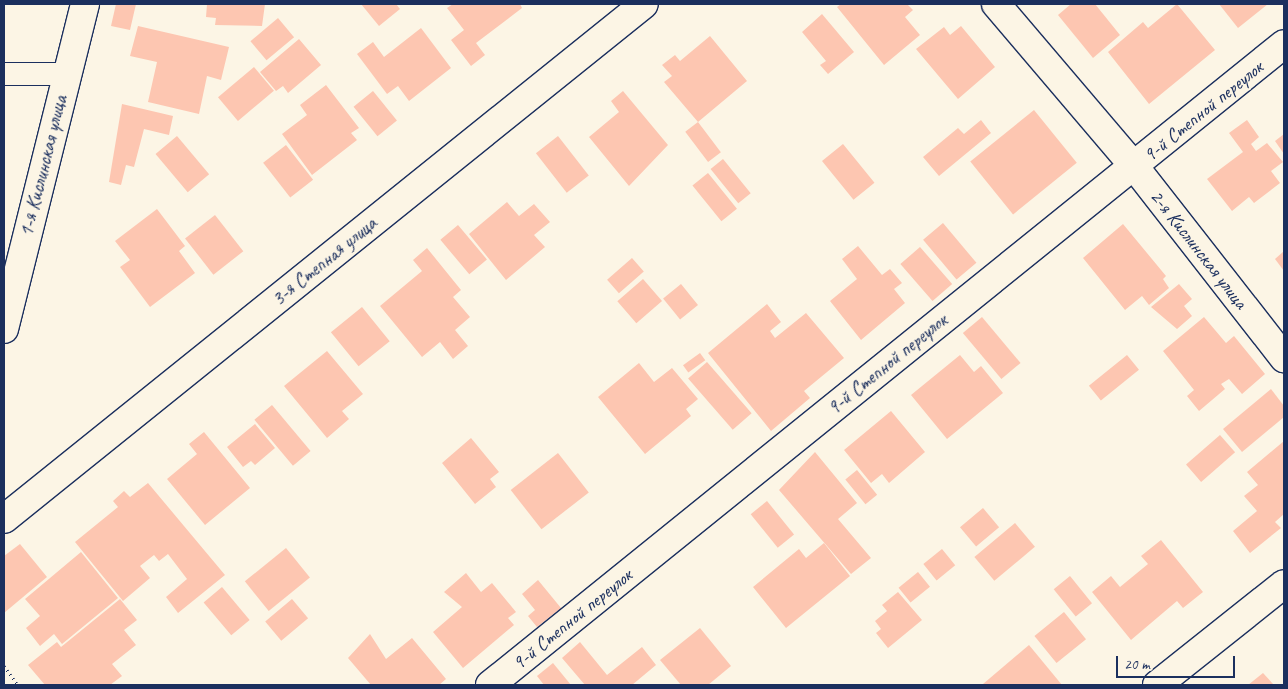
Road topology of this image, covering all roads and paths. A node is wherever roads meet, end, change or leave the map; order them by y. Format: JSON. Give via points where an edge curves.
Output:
{"nodes":[{"id":1,"x":84,"y":4,"type":"edge"},
{"id":2,"x":644,"y":4,"type":"edge"},
{"id":3,"x":996,"y":4,"type":"edge"},
{"id":4,"x":1284,"y":44,"type":"edge"},
{"id":5,"x":4,"y":74,"type":"edge"},
{"id":6,"x":65,"y":74,"type":"junction"},
{"id":7,"x":1134,"y":166,"type":"junction"},
{"id":8,"x":4,"y":329,"type":"edge"},
{"id":9,"x":1284,"y":358,"type":"edge"},
{"id":10,"x":4,"y":519,"type":"edge"},
{"id":11,"x":1284,"y":584,"type":"edge"},
{"id":12,"x":4,"y":666,"type":"edge"},
{"id":13,"x":18,"y":685,"type":"edge"},
{"id":14,"x":490,"y":685,"type":"edge"},
{"id":15,"x":1157,"y":685,"type":"edge"}],
"edges":[{"from":1,"to":6,"type":"street","name":"1-я Кислинская улица"},
{"from":2,"to":10,"type":"street","name":"3-я Степная улица"},
{"from":3,"to":7,"type":"street","name":"2-я Кислинская улица"},
{"from":4,"to":7,"type":"street","name":"9-й Степной переулок"},
{"from":5,"to":6,"type":"lane"},
{"from":6,"to":8,"type":"street","name":"1-я Кислинская улица"},
{"from":7,"to":9,"type":"street","name":"2-я Кислинская улица"},
{"from":7,"to":14,"type":"street","name":"9-й Степной переулок"},
{"from":11,"to":15,"type":"street"},
{"from":12,"to":13,"type":"path"}]}
